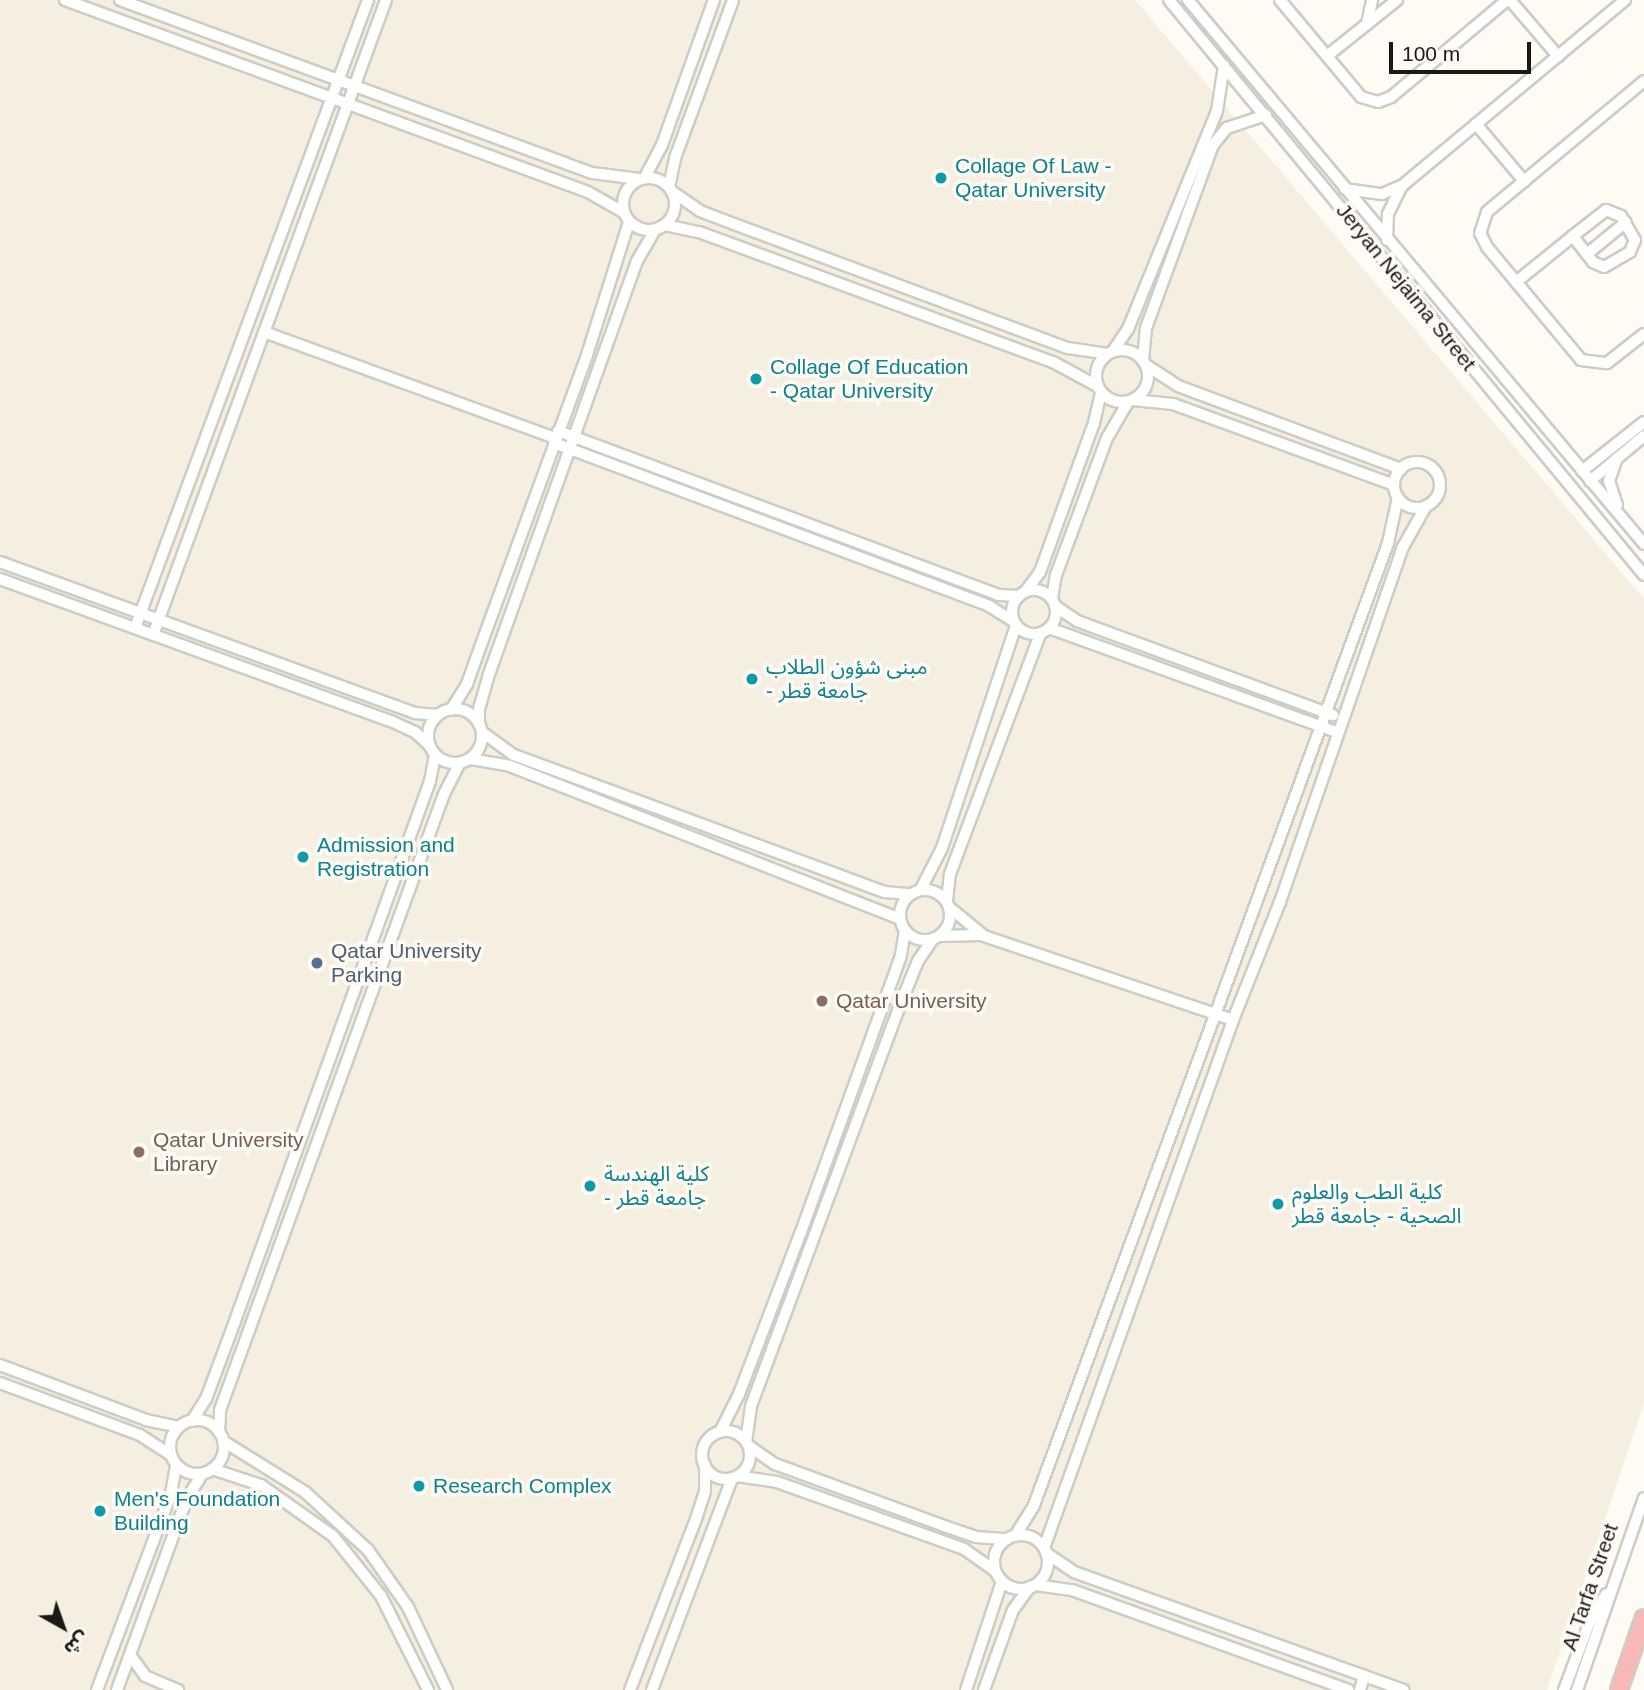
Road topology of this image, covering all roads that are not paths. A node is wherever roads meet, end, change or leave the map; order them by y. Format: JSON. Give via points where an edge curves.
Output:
{"nodes":[{"id":1,"x":65,"y":0,"type":"edge"},
{"id":2,"x":120,"y":0,"type":"edge"},
{"id":3,"x":368,"y":0,"type":"edge"},
{"id":4,"x":386,"y":0,"type":"edge"},
{"id":5,"x":714,"y":0,"type":"edge"},
{"id":6,"x":733,"y":0,"type":"edge"},
{"id":7,"x":1169,"y":0,"type":"edge"},
{"id":8,"x":1188,"y":0,"type":"edge"},
{"id":9,"x":1280,"y":0,"type":"edge"},
{"id":10,"x":1372,"y":0,"type":"edge"},
{"id":11,"x":1509,"y":0,"type":"edge"},
{"id":12,"x":1625,"y":0,"type":"edge"},
{"id":13,"x":1394,"y":2,"type":"edge"},
{"id":14,"x":1367,"y":24,"type":"junction"},
{"id":15,"x":1327,"y":56,"type":"junction"},
{"id":16,"x":1558,"y":56,"type":"junction"},
{"id":17,"x":1224,"y":66,"type":"junction"},
{"id":18,"x":338,"y":80,"type":"junction"},
{"id":19,"x":1644,"y":81,"type":"edge"},
{"id":20,"x":355,"y":86,"type":"junction"},
{"id":21,"x":681,"y":93,"type":"junction"},
{"id":22,"x":331,"y":98,"type":"junction"},
{"id":23,"x":697,"y":98,"type":"junction"},
{"id":24,"x":348,"y":104,"type":"junction"},
{"id":25,"x":1266,"y":115,"type":"junction"},
{"id":26,"x":1476,"y":124,"type":"junction"},
{"id":27,"x":642,"y":178,"type":"junction"},
{"id":28,"x":1524,"y":181,"type":"junction"},
{"id":29,"x":1403,"y":185,"type":"junction"},
{"id":30,"x":671,"y":189,"type":"junction"},
{"id":31,"x":1345,"y":189,"type":"junction"},
{"id":32,"x":626,"y":217,"type":"junction"},
{"id":33,"x":1626,"y":222,"type":"junction"},
{"id":34,"x":660,"y":227,"type":"junction"},
{"id":35,"x":1166,"y":231,"type":"junction"},
{"id":36,"x":1179,"y":235,"type":"junction"},
{"id":37,"x":1573,"y":236,"type":"junction"},
{"id":38,"x":1387,"y":240,"type":"junction"},
{"id":39,"x":1587,"y":254,"type":"junction"},
{"id":40,"x":1155,"y":260,"type":"junction"},
{"id":41,"x":1169,"y":264,"type":"junction"},
{"id":42,"x":1516,"y":282,"type":"junction"},
{"id":43,"x":252,"y":315,"type":"junction"},
{"id":44,"x":265,"y":330,"type":"junction"},
{"id":45,"x":246,"y":332,"type":"junction"},
{"id":46,"x":1644,"y":334,"type":"edge"},
{"id":47,"x":1110,"y":353,"type":"junction"},
{"id":48,"x":1145,"y":363,"type":"junction"},
{"id":49,"x":1099,"y":389,"type":"junction"},
{"id":50,"x":1130,"y":401,"type":"junction"},
{"id":51,"x":1644,"y":422,"type":"edge"},
{"id":52,"x":1644,"y":436,"type":"edge"},
{"id":53,"x":556,"y":438,"type":"junction"},
{"id":54,"x":575,"y":438,"type":"junction"},
{"id":55,"x":571,"y":450,"type":"junction"},
{"id":56,"x":1617,"y":458,"type":"junction"},
{"id":57,"x":1401,"y":468,"type":"junction"},
{"id":58,"x":1582,"y":471,"type":"junction"},
{"id":59,"x":192,"y":475,"type":"junction"},
{"id":60,"x":1590,"y":481,"type":"junction"},
{"id":61,"x":210,"y":482,"type":"junction"},
{"id":62,"x":698,"y":483,"type":"junction"},
{"id":63,"x":1394,"y":485,"type":"junction"},
{"id":64,"x":692,"y":495,"type":"junction"},
{"id":65,"x":1398,"y":498,"type":"junction"},
{"id":66,"x":1426,"y":506,"type":"junction"},
{"id":67,"x":787,"y":516,"type":"junction"},
{"id":68,"x":783,"y":529,"type":"junction"},
{"id":69,"x":1644,"y":536,"type":"edge"},
{"id":70,"x":1644,"y":544,"type":"edge"},
{"id":71,"x":0,"y":562,"type":"edge"},
{"id":72,"x":1644,"y":575,"type":"edge"},
{"id":73,"x":0,"y":579,"type":"edge"},
{"id":74,"x":1022,"y":594,"type":"junction"},
{"id":75,"x":1054,"y":602,"type":"junction"},
{"id":76,"x":141,"y":614,"type":"junction"},
{"id":77,"x":160,"y":620,"type":"junction"},
{"id":78,"x":1015,"y":623,"type":"junction"},
{"id":79,"x":135,"y":628,"type":"junction"},
{"id":80,"x":184,"y":629,"type":"junction"},
{"id":81,"x":1045,"y":631,"type":"junction"},
{"id":82,"x":153,"y":635,"type":"junction"},
{"id":83,"x":1134,"y":643,"type":"junction"},
{"id":84,"x":178,"y":644,"type":"junction"},
{"id":85,"x":258,"y":655,"type":"junction"},
{"id":86,"x":1130,"y":656,"type":"junction"},
{"id":87,"x":252,"y":671,"type":"junction"},
{"id":88,"x":1221,"y":673,"type":"junction"},
{"id":89,"x":1216,"y":687,"type":"junction"},
{"id":90,"x":396,"y":706,"type":"junction"},
{"id":91,"x":451,"y":709,"type":"junction"},
{"id":92,"x":1326,"y":712,"type":"junction"},
{"id":93,"x":438,"y":715,"type":"junction"},
{"id":94,"x":1342,"y":718,"type":"junction"},
{"id":95,"x":389,"y":721,"type":"junction"},
{"id":96,"x":1321,"y":726,"type":"junction"},
{"id":97,"x":481,"y":728,"type":"junction"},
{"id":98,"x":1337,"y":733,"type":"junction"},
{"id":99,"x":500,"y":748,"type":"junction"},
{"id":100,"x":432,"y":750,"type":"junction"},
{"id":101,"x":496,"y":760,"type":"junction"},
{"id":102,"x":466,"y":761,"type":"junction"},
{"id":103,"x":921,"y":890,"type":"junction"},
{"id":104,"x":909,"y":894,"type":"junction"},
{"id":105,"x":948,"y":904,"type":"junction"},
{"id":106,"x":900,"y":919,"type":"junction"},
{"id":107,"x":905,"y":931,"type":"junction"},
{"id":108,"x":984,"y":936,"type":"junction"},
{"id":109,"x":936,"y":938,"type":"junction"},
{"id":110,"x":1215,"y":1015,"type":"junction"},
{"id":111,"x":1233,"y":1020,"type":"junction"},
{"id":112,"x":856,"y":1078,"type":"junction"},
{"id":113,"x":872,"y":1084,"type":"junction"},
{"id":114,"x":842,"y":1120,"type":"junction"},
{"id":115,"x":856,"y":1127,"type":"junction"},
{"id":116,"x":1153,"y":1184,"type":"junction"},
{"id":117,"x":1171,"y":1193,"type":"junction"},
{"id":118,"x":0,"y":1365,"type":"edge"},
{"id":119,"x":0,"y":1383,"type":"edge"},
{"id":120,"x":192,"y":1421,"type":"junction"},
{"id":121,"x":179,"y":1427,"type":"junction"},
{"id":122,"x":720,"y":1432,"type":"junction"},
{"id":123,"x":221,"y":1436,"type":"junction"},
{"id":124,"x":747,"y":1444,"type":"junction"},
{"id":125,"x":174,"y":1460,"type":"junction"},
{"id":126,"x":705,"y":1465,"type":"junction"},
{"id":127,"x":207,"y":1472,"type":"junction"},
{"id":128,"x":734,"y":1477,"type":"junction"},
{"id":129,"x":1644,"y":1497,"type":"edge"},
{"id":130,"x":1011,"y":1538,"type":"junction"},
{"id":131,"x":1045,"y":1551,"type":"junction"},
{"id":132,"x":999,"y":1576,"type":"junction"},
{"id":133,"x":1032,"y":1586,"type":"junction"},
{"id":134,"x":1612,"y":1586,"type":"junction"},
{"id":135,"x":1644,"y":1618,"type":"edge"},
{"id":136,"x":130,"y":1655,"type":"junction"},
{"id":137,"x":1364,"y":1676,"type":"junction"},
{"id":138,"x":1400,"y":1689,"type":"edge"},
{"id":139,"x":97,"y":1690,"type":"edge"},
{"id":140,"x":117,"y":1690,"type":"edge"},
{"id":141,"x":178,"y":1690,"type":"edge"},
{"id":142,"x":428,"y":1690,"type":"edge"},
{"id":143,"x":447,"y":1690,"type":"edge"},
{"id":144,"x":630,"y":1690,"type":"edge"},
{"id":145,"x":652,"y":1690,"type":"edge"},
{"id":146,"x":966,"y":1690,"type":"edge"},
{"id":147,"x":984,"y":1690,"type":"edge"},
{"id":148,"x":1349,"y":1690,"type":"edge"},
{"id":149,"x":1360,"y":1690,"type":"edge"},
{"id":150,"x":1564,"y":1690,"type":"edge"},
{"id":151,"x":1577,"y":1690,"type":"edge"},
{"id":152,"x":1619,"y":1690,"type":"edge"}],
"edges":[{"from":1,"to":22,"type":"street"},
{"from":2,"to":18,"type":"street"},
{"from":3,"to":18,"type":"street"},
{"from":4,"to":20,"type":"street"},
{"from":5,"to":21,"type":"street"},
{"from":6,"to":23,"type":"street"},
{"from":7,"to":17,"type":"street","name":"Jeryan Nejaima Street"},
{"from":8,"to":31,"type":"street","name":"Jeryan Nejaima Street"},
{"from":9,"to":15,"type":"street"},
{"from":10,"to":13,"type":"street","via":[[1381,6]]},
{"from":10,"to":14,"type":"street"},
{"from":11,"to":15,"type":"street","via":[[1383,101],[1361,97]]},
{"from":11,"to":16,"type":"street"},
{"from":12,"to":16,"type":"street"},
{"from":13,"to":14,"type":"street"},
{"from":14,"to":15,"type":"street"},
{"from":16,"to":26,"type":"street"},
{"from":17,"to":25,"type":"street","name":"Jeryan Nejaima Street"},
{"from":17,"to":35,"type":"street","via":[[1217,111]]},
{"from":18,"to":20,"type":"street"},
{"from":18,"to":22,"type":"street"},
{"from":19,"to":28,"type":"street"},
{"from":20,"to":24,"type":"street"},
{"from":20,"to":27,"type":"street","via":[[592,173]]},
{"from":21,"to":23,"type":"street"},
{"from":21,"to":27,"type":"street"},
{"from":22,"to":24,"type":"street"},
{"from":22,"to":43,"type":"street"},
{"from":23,"to":30,"type":"street"},
{"from":24,"to":32,"type":"street","via":[[588,192]]},
{"from":24,"to":44,"type":"street"},
{"from":25,"to":36,"type":"street","via":[[1237,123],[1216,139]]},
{"from":25,"to":72,"type":"street","name":"Jeryan Nejaima Street"},
{"from":26,"to":28,"type":"street"},
{"from":26,"to":29,"type":"street"},
{"from":27,"to":30,"type":"street"},
{"from":27,"to":32,"type":"street","via":[[626,190]]},
{"from":28,"to":42,"type":"street","via":[[1487,212],[1480,227],[1484,243]]},
{"from":29,"to":31,"type":"street","via":[[1382,194]]},
{"from":29,"to":38,"type":"street","via":[[1388,214]]},
{"from":30,"to":34,"type":"street","via":[[674,210]]},
{"from":30,"to":47,"type":"street","via":[[700,211],[760,234],[1068,348]]},
{"from":31,"to":38,"type":"street","name":"Jeryan Nejaima Street"},
{"from":32,"to":34,"type":"street"},
{"from":32,"to":53,"type":"street","via":[[622,255]]},
{"from":33,"to":37,"type":"street","via":[[1618,213],[1606,210]]},
{"from":33,"to":39,"type":"street"},
{"from":33,"to":39,"type":"street","via":[[1634,244],[1616,263],[1600,266]]},
{"from":34,"to":49,"type":"street","via":[[699,232],[1053,362]]},
{"from":34,"to":54,"type":"street","via":[[637,261]]},
{"from":35,"to":36,"type":"street"},
{"from":35,"to":40,"type":"street"},
{"from":36,"to":41,"type":"street"},
{"from":37,"to":39,"type":"street"},
{"from":37,"to":42,"type":"street"},
{"from":38,"to":58,"type":"street","name":"Jeryan Nejaima Street"},
{"from":40,"to":41,"type":"street"},
{"from":40,"to":47,"type":"street","via":[[1128,329]]},
{"from":41,"to":48,"type":"street","via":[[1146,328]]},
{"from":42,"to":46,"type":"street","via":[[1586,362],[1612,361]]},
{"from":43,"to":44,"type":"street"},
{"from":43,"to":45,"type":"street"},
{"from":44,"to":45,"type":"street"},
{"from":44,"to":53,"type":"street"},
{"from":44,"to":61,"type":"street"},
{"from":45,"to":59,"type":"street"},
{"from":47,"to":48,"type":"street","via":[[1130,351]]},
{"from":47,"to":49,"type":"street","via":[[1098,366]]},
{"from":48,"to":50,"type":"street","via":[[1148,382]]},
{"from":48,"to":57,"type":"street","via":[[1178,386]]},
{"from":49,"to":50,"type":"street","via":[[1115,402]]},
{"from":49,"to":74,"type":"street","via":[[1094,423],[1042,564]]},
{"from":50,"to":63,"type":"street","via":[[1173,404]]},
{"from":50,"to":75,"type":"street","via":[[1107,438],[1056,575]]},
{"from":51,"to":58,"type":"street"},
{"from":52,"to":56,"type":"street"},
{"from":53,"to":54,"type":"street"},
{"from":53,"to":55,"type":"street"},
{"from":53,"to":91,"type":"street","via":[[467,684]]},
{"from":54,"to":55,"type":"street"},
{"from":54,"to":62,"type":"street"},
{"from":55,"to":64,"type":"street"},
{"from":55,"to":97,"type":"street","via":[[481,698]]},
{"from":56,"to":60,"type":"street"},
{"from":56,"to":69,"type":"street","via":[[1610,474],[1611,494]]},
{"from":57,"to":63,"type":"street"},
{"from":57,"to":66,"type":"street","via":[[1422,462],[1436,472],[1438,493]]},
{"from":58,"to":60,"type":"street","name":"Jeryan Nejaima Street"},
{"from":59,"to":61,"type":"street"},
{"from":59,"to":76,"type":"street"},
{"from":60,"to":70,"type":"street","name":"Jeryan Nejaima Street"},
{"from":61,"to":77,"type":"street"},
{"from":62,"to":64,"type":"street"},
{"from":62,"to":67,"type":"street"},
{"from":63,"to":65,"type":"street"},
{"from":64,"to":68,"type":"street"},
{"from":65,"to":66,"type":"street","via":[[1411,507]]},
{"from":65,"to":92,"type":"street","via":[[1388,543]]},
{"from":66,"to":94,"type":"street","via":[[1403,547]]},
{"from":67,"to":68,"type":"street"},
{"from":67,"to":74,"type":"street","via":[[998,595]]},
{"from":68,"to":78,"type":"street","via":[[989,606]]},
{"from":71,"to":76,"type":"street"},
{"from":73,"to":79,"type":"street"},
{"from":74,"to":75,"type":"street","via":[[1040,590]]},
{"from":74,"to":78,"type":"street","via":[[1012,610]]},
{"from":75,"to":81,"type":"street"},
{"from":75,"to":83,"type":"street","via":[[1077,621]]},
{"from":76,"to":77,"type":"street"},
{"from":76,"to":79,"type":"street"},
{"from":77,"to":80,"type":"street"},
{"from":77,"to":82,"type":"street"},
{"from":78,"to":81,"type":"street","via":[[1024,632]]},
{"from":78,"to":103,"type":"street","via":[[1012,649],[942,848]]},
{"from":79,"to":82,"type":"street"},
{"from":80,"to":84,"type":"street"},
{"from":80,"to":85,"type":"street"},
{"from":81,"to":86,"type":"street"},
{"from":81,"to":105,"type":"street","via":[[1029,653],[950,874]]},
{"from":82,"to":84,"type":"street"},
{"from":83,"to":86,"type":"street"},
{"from":83,"to":88,"type":"street"},
{"from":84,"to":87,"type":"street"},
{"from":85,"to":87,"type":"street"},
{"from":85,"to":90,"type":"street"},
{"from":86,"to":89,"type":"street"},
{"from":87,"to":95,"type":"street"},
{"from":88,"to":89,"type":"street"},
{"from":88,"to":92,"type":"street"},
{"from":89,"to":96,"type":"street"},
{"from":90,"to":93,"type":"street"},
{"from":90,"to":95,"type":"street"},
{"from":91,"to":93,"type":"street"},
{"from":91,"to":97,"type":"street","via":[[468,712]]},
{"from":92,"to":94,"type":"street"},
{"from":92,"to":96,"type":"street"},
{"from":93,"to":100,"type":"street","via":[[429,729]]},
{"from":94,"to":98,"type":"street"},
{"from":95,"to":100,"type":"street","via":[[415,732]]},
{"from":96,"to":98,"type":"street"},
{"from":96,"to":110,"type":"street"},
{"from":97,"to":99,"type":"street"},
{"from":97,"to":102,"type":"street","via":[[481,747]]},
{"from":98,"to":111,"type":"street","via":[[1280,902]]},
{"from":99,"to":101,"type":"street"},
{"from":99,"to":104,"type":"street","via":[[885,892]]},
{"from":100,"to":102,"type":"street"},
{"from":100,"to":120,"type":"street","via":[[430,781],[236,1321],[206,1399]]},
{"from":101,"to":102,"type":"street"},
{"from":101,"to":106,"type":"street"},
{"from":102,"to":123,"type":"street","via":[[444,794],[220,1410]]},
{"from":103,"to":104,"type":"street"},
{"from":103,"to":105,"type":"street","via":[[936,891]]},
{"from":104,"to":106,"type":"street"},
{"from":105,"to":108,"type":"street"},
{"from":105,"to":109,"type":"street","via":[[950,920]]},
{"from":106,"to":107,"type":"street"},
{"from":107,"to":109,"type":"street","via":[[921,940]]},
{"from":107,"to":112,"type":"street"},
{"from":108,"to":109,"type":"street"},
{"from":108,"to":110,"type":"street"},
{"from":109,"to":113,"type":"street","via":[[918,961]]},
{"from":110,"to":111,"type":"street"},
{"from":110,"to":116,"type":"street"},
{"from":111,"to":117,"type":"street"},
{"from":112,"to":113,"type":"street"},
{"from":112,"to":114,"type":"street"},
{"from":113,"to":115,"type":"street"},
{"from":114,"to":115,"type":"street"},
{"from":114,"to":122,"type":"street","via":[[739,1394]]},
{"from":115,"to":124,"type":"street","via":[[748,1415]]},
{"from":116,"to":117,"type":"street","via":[[1166,1185]]},
{"from":116,"to":130,"type":"street","via":[[1034,1505]]},
{"from":117,"to":131,"type":"street"},
{"from":118,"to":121,"type":"street","via":[[146,1420]]},
{"from":119,"to":125,"type":"street","via":[[140,1435]]},
{"from":120,"to":121,"type":"street"},
{"from":120,"to":123,"type":"street","via":[[205,1422]]},
{"from":121,"to":125,"type":"street","via":[[171,1442]]},
{"from":122,"to":124,"type":"street","via":[[735,1433]]},
{"from":122,"to":126,"type":"street","via":[[704,1447]]},
{"from":123,"to":127,"type":"street","via":[[222,1457]]},
{"from":123,"to":143,"type":"street","via":[[305,1492],[368,1550],[408,1607]]},
{"from":124,"to":128,"type":"street","via":[[749,1461]]},
{"from":124,"to":130,"type":"street","via":[[775,1464],[976,1537]]},
{"from":125,"to":127,"type":"street","via":[[188,1473]]},
{"from":125,"to":139,"type":"street","via":[[171,1494]]},
{"from":126,"to":128,"type":"street","via":[[718,1477]]},
{"from":126,"to":144,"type":"street","via":[[705,1491],[697,1516]]},
{"from":127,"to":136,"type":"street","via":[[186,1500]]},
{"from":127,"to":142,"type":"street","via":[[261,1485],[333,1536],[381,1596]]},
{"from":128,"to":132,"type":"street","via":[[767,1479],[964,1549]]},
{"from":128,"to":145,"type":"street"},
{"from":129,"to":134,"type":"street","name":"Al Tarfa Street"},
{"from":130,"to":131,"type":"street","via":[[1030,1537]]},
{"from":130,"to":132,"type":"street","via":[[996,1553]]},
{"from":131,"to":133,"type":"street","via":[[1046,1571]]},
{"from":131,"to":137,"type":"street","via":[[1074,1572]]},
{"from":132,"to":133,"type":"street","via":[[1018,1589]]},
{"from":132,"to":146,"type":"street"},
{"from":133,"to":147,"type":"street","via":[[1013,1610]]},
{"from":133,"to":148,"type":"street","via":[[1072,1590]]},
{"from":134,"to":150,"type":"street","via":[[1594,1611]]},
{"from":134,"to":151,"type":"street","name":"Al Tarfa Street"},
{"from":135,"to":152,"type":"main road"},
{"from":136,"to":140,"type":"street"},
{"from":136,"to":141,"type":"street","via":[[145,1676]]},
{"from":137,"to":138,"type":"street"},
{"from":137,"to":149,"type":"street"}]}
